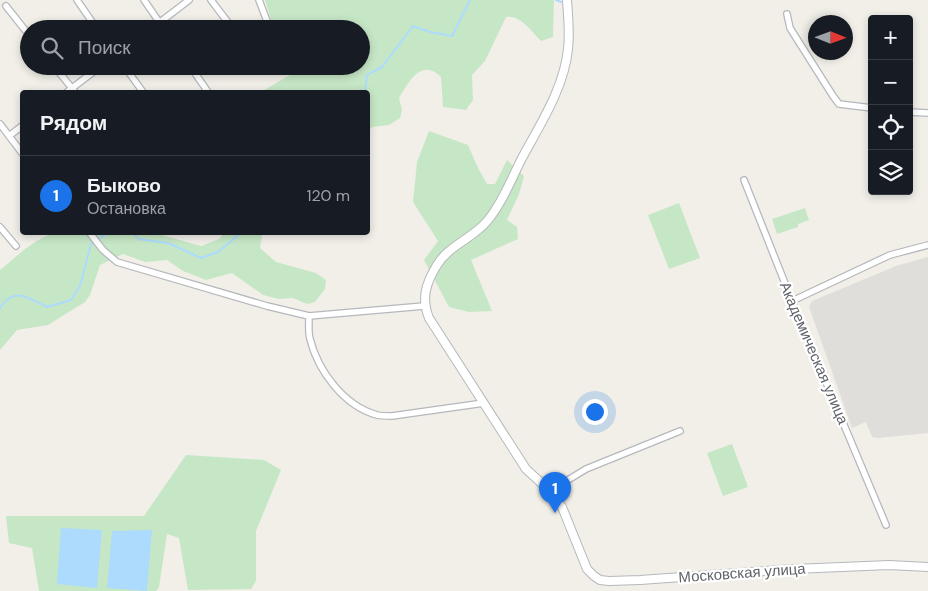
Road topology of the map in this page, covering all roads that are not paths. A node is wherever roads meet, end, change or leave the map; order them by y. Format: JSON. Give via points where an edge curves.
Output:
{"nodes":[{"id":1,"x":77,"y":0,"type":"edge"},
{"id":2,"x":144,"y":0,"type":"edge"},
{"id":3,"x":189,"y":0,"type":"edge"},
{"id":4,"x":211,"y":0,"type":"edge"},
{"id":5,"x":259,"y":0,"type":"edge"},
{"id":6,"x":567,"y":0,"type":"edge"},
{"id":7,"x":6,"y":6,"type":"dead end"},
{"id":8,"x":787,"y":14,"type":"dead end"},
{"id":9,"x":91,"y":20,"type":"edge"},
{"id":10,"x":158,"y":20,"type":"edge"},
{"id":11,"x":162,"y":20,"type":"edge"},
{"id":12,"x":226,"y":20,"type":"edge"},
{"id":13,"x":267,"y":20,"type":"edge"},
{"id":14,"x":20,"y":24,"type":"edge"},
{"id":15,"x":60,"y":75,"type":"edge"},
{"id":16,"x":90,"y":75,"type":"edge"},
{"id":17,"x":130,"y":75,"type":"edge"},
{"id":18,"x":196,"y":75,"type":"edge"},
{"id":19,"x":70,"y":90,"type":"edge"},
{"id":20,"x":72,"y":90,"type":"edge"},
{"id":21,"x":141,"y":90,"type":"edge"},
{"id":22,"x":207,"y":90,"type":"edge"},
{"id":23,"x":868,"y":108,"type":"edge"},
{"id":24,"x":913,"y":112,"type":"edge"},
{"id":25,"x":928,"y":113,"type":"edge"},
{"id":26,"x":0,"y":124,"type":"edge"},
{"id":27,"x":20,"y":128,"type":"edge"},
{"id":28,"x":9,"y":136,"type":"junction"},
{"id":29,"x":20,"y":150,"type":"edge"},
{"id":30,"x":744,"y":180,"type":"dead end"},
{"id":31,"x":0,"y":227,"type":"edge"},
{"id":32,"x":91,"y":235,"type":"edge"},
{"id":33,"x":928,"y":245,"type":"edge"},
{"id":34,"x":16,"y":246,"type":"dead end"},
{"id":35,"x":792,"y":301,"type":"junction"},
{"id":36,"x":424,"y":306,"type":"junction"},
{"id":37,"x":309,"y":316,"type":"junction"},
{"id":38,"x":484,"y":403,"type":"junction"},
{"id":39,"x":680,"y":430,"type":"dead end"},
{"id":40,"x":550,"y":491,"type":"junction"},
{"id":41,"x":886,"y":525,"type":"dead end"},
{"id":42,"x":928,"y":567,"type":"edge"}],
"edges":[{"from":1,"to":9,"type":"street"},
{"from":2,"to":10,"type":"street"},
{"from":3,"to":11,"type":"street"},
{"from":4,"to":12,"type":"street"},
{"from":5,"to":13,"type":"street"},
{"from":6,"to":36,"type":"street","via":[[568,51],[558,88],[494,211],[478,231],[446,253],[437,264],[425,294]]},
{"from":7,"to":14,"type":"street"},
{"from":8,"to":23,"type":"street","via":[[790,28],[839,104]]},
{"from":15,"to":19,"type":"street"},
{"from":16,"to":20,"type":"street"},
{"from":17,"to":21,"type":"street"},
{"from":18,"to":22,"type":"street"},
{"from":24,"to":25,"type":"street"},
{"from":26,"to":28,"type":"street"},
{"from":27,"to":28,"type":"street"},
{"from":28,"to":29,"type":"street"},
{"from":30,"to":35,"type":"street","name":"Академическая улица"},
{"from":31,"to":34,"type":"street"},
{"from":32,"to":37,"type":"street","via":[[117,262]]},
{"from":33,"to":35,"type":"street","via":[[890,255]]},
{"from":35,"to":41,"type":"street","name":"Академическая улица"},
{"from":36,"to":37,"type":"street"},
{"from":36,"to":38,"type":"street","name":"Московская улица"},
{"from":37,"to":38,"type":"street","via":[[310,339],[321,366],[341,395],[366,410],[392,416]]},
{"from":38,"to":40,"type":"street","name":"Московская улица","via":[[526,469]]},
{"from":39,"to":40,"type":"street","via":[[586,469]]},
{"from":40,"to":42,"type":"street","name":"Московская улица","via":[[562,507],[588,569],[600,580],[889,565]]}]}
